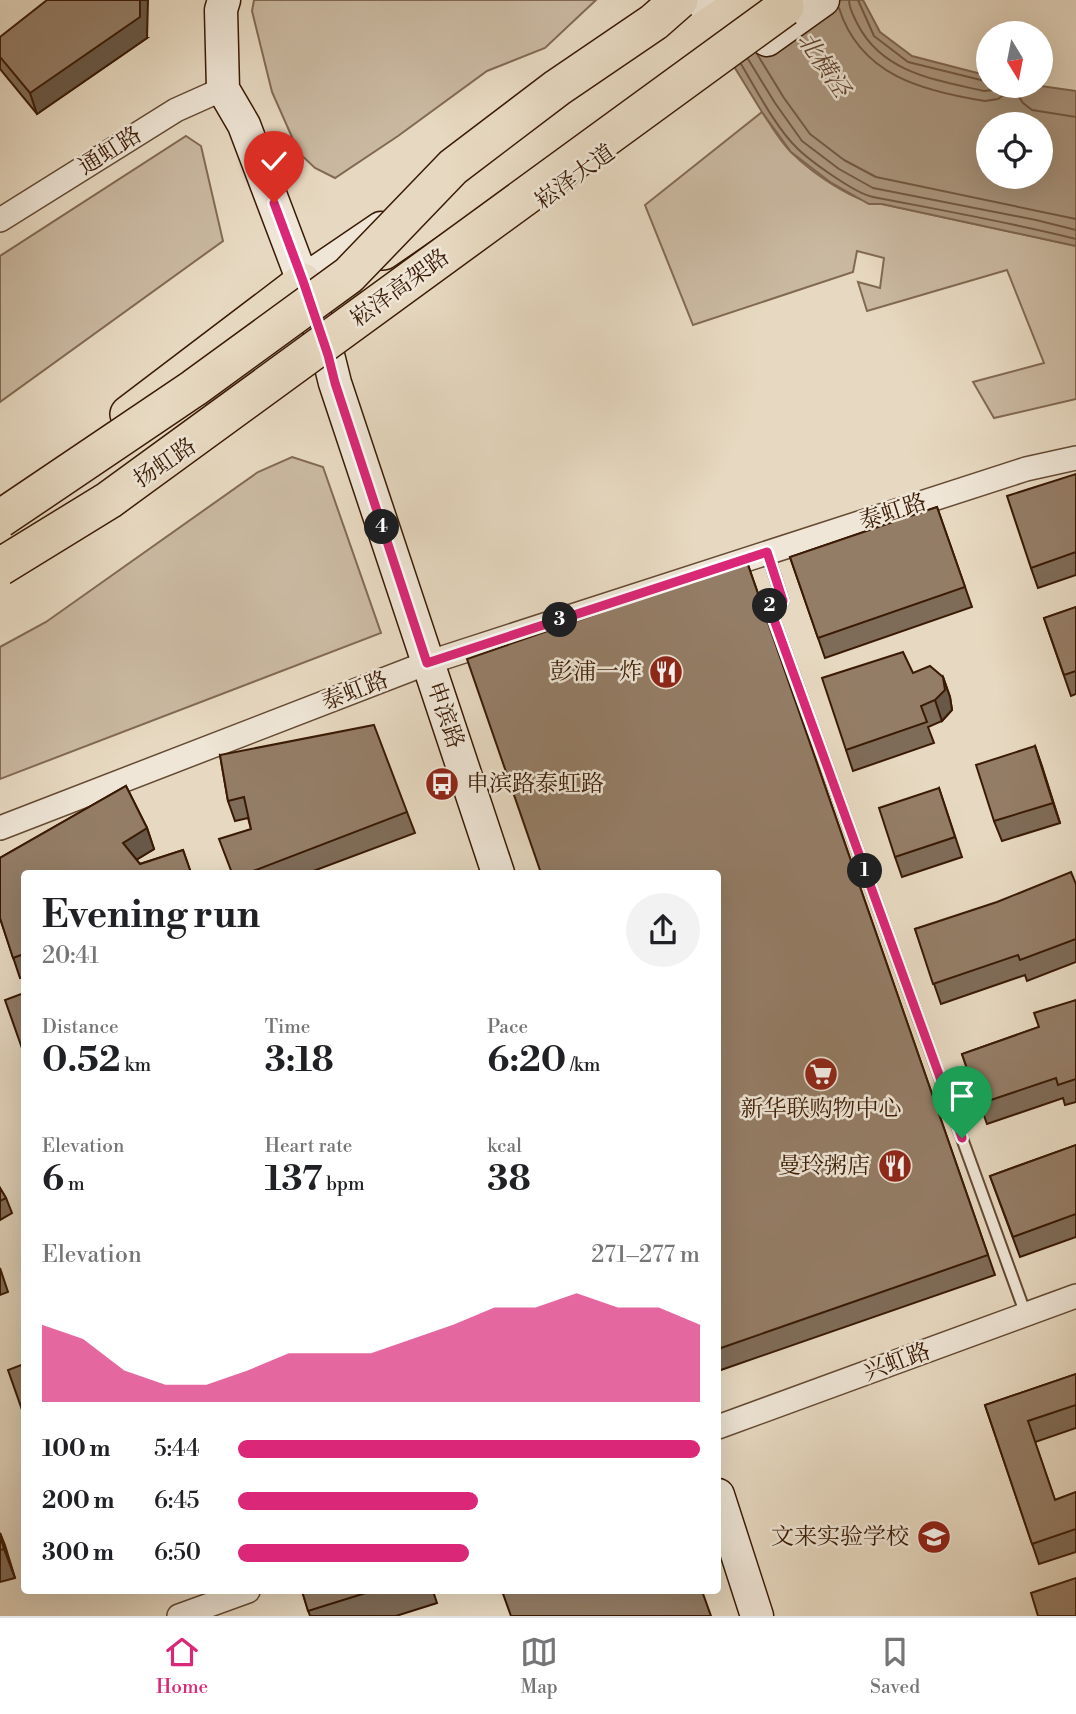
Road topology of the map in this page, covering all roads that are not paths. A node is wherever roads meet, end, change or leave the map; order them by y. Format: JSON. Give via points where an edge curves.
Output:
{"nodes":[{"id":1,"x":224,"y":0,"type":"edge"},
{"id":2,"x":679,"y":0,"type":"edge"},
{"id":3,"x":714,"y":0,"type":"edge"},
{"id":4,"x":748,"y":0,"type":"edge"},
{"id":5,"x":823,"y":0,"type":"edge"},
{"id":6,"x":793,"y":2,"type":"edge"},
{"id":7,"x":223,"y":89,"type":"junction"},
{"id":8,"x":0,"y":220,"type":"edge"},
{"id":9,"x":349,"y":275,"type":"junction"},
{"id":10,"x":303,"y":281,"type":"junction"},
{"id":11,"x":328,"y":355,"type":"junction"},
{"id":12,"x":1076,"y":458,"type":"edge"},
{"id":13,"x":0,"y":499,"type":"edge"},
{"id":14,"x":0,"y":519,"type":"edge"},
{"id":15,"x":767,"y":552,"type":"junction"},
{"id":16,"x":0,"y":568,"type":"edge"},
{"id":17,"x":427,"y":663,"type":"junction"},
{"id":18,"x":0,"y":828,"type":"edge"},
{"id":19,"x":497,"y":870,"type":"edge"},
{"id":20,"x":1076,"y":1296,"type":"edge"},
{"id":21,"x":1026,"y":1315,"type":"junction"},
{"id":22,"x":721,"y":1426,"type":"edge"},
{"id":23,"x":721,"y":1504,"type":"edge"},
{"id":24,"x":240,"y":1594,"type":"edge"},
{"id":25,"x":179,"y":1616,"type":"edge"},
{"id":26,"x":757,"y":1616,"type":"edge"}],
"edges":[{"from":1,"to":7,"type":"main road","name":"申滨路"},
{"from":2,"to":9,"type":"highway","bridge":true,"via":[[453,167]]},
{"from":3,"to":10,"type":"main road"},
{"from":4,"to":9,"type":"highway","name":"崧泽高架路","bridge":true},
{"from":5,"to":11,"type":"main road","name":"崧泽大道"},
{"from":6,"to":16,"type":"highway","name":"崧泽高架路","bridge":true,"via":[[109,500]]},
{"from":7,"to":8,"type":"street","name":"通虹路","via":[[176,110]]},
{"from":7,"to":10,"type":"main road","name":"申滨路","via":[[244,125]]},
{"from":9,"to":14,"type":"highway","name":"崧泽高架路","bridge":true,"via":[[194,388]]},
{"from":10,"to":11,"type":"main road","name":"申滨路"},
{"from":10,"to":13,"type":"main road","via":[[74,455]]},
{"from":11,"to":16,"type":"main road","name":"扬虹路","via":[[39,547]]},
{"from":11,"to":17,"type":"main road","name":"申滨路"},
{"from":12,"to":15,"type":"street","name":"泰虹路","via":[[1026,469]]},
{"from":15,"to":17,"type":"street","name":"泰虹路"},
{"from":15,"to":21,"type":"lane","via":[[783,601],[769,606]]},
{"from":17,"to":18,"type":"street","name":"泰虹路"},
{"from":17,"to":19,"type":"main road","name":"申滨路"},
{"from":20,"to":21,"type":"street","name":"兴虹路"},
{"from":21,"to":22,"type":"street","name":"兴虹路"},
{"from":23,"to":26,"type":"main road"},
{"from":24,"to":25,"type":"street"}]}
